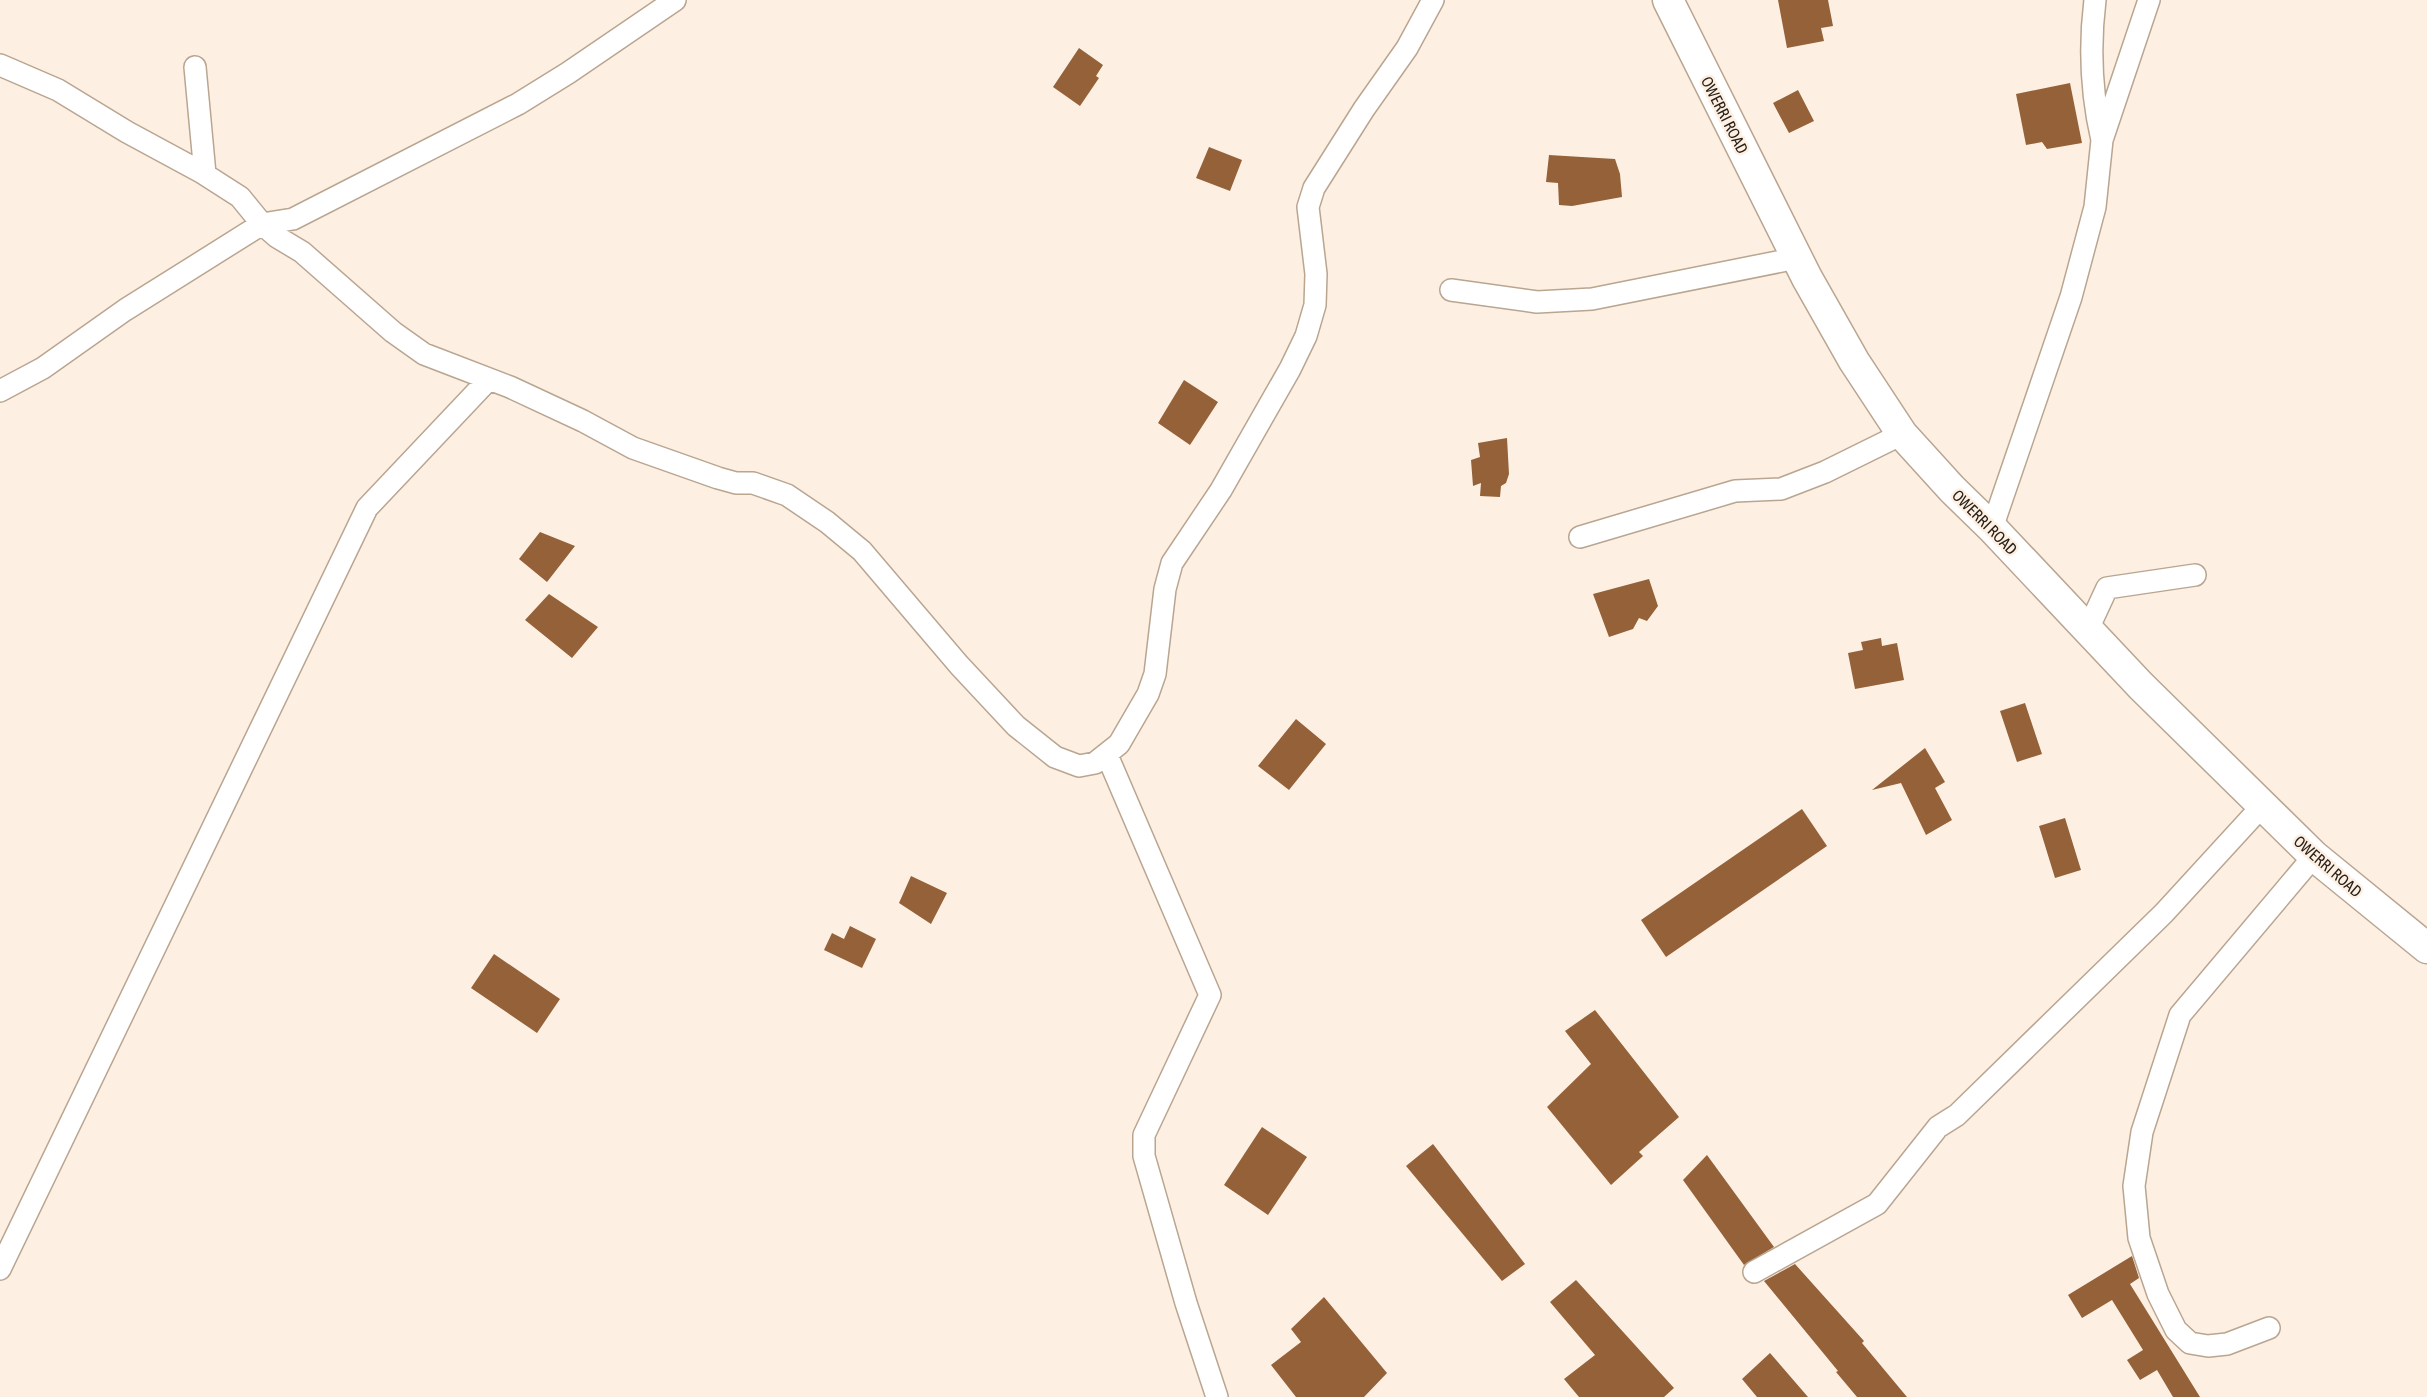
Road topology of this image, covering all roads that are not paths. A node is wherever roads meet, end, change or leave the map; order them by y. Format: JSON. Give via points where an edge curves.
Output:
{"nodes":[{"id":1,"x":675,"y":0,"type":"edge"},
{"id":2,"x":1433,"y":0,"type":"edge"},
{"id":3,"x":1668,"y":0,"type":"edge"},
{"id":4,"x":2095,"y":0,"type":"edge"},
{"id":5,"x":2149,"y":0,"type":"edge"},
{"id":6,"x":0,"y":65,"type":"edge"},
{"id":7,"x":195,"y":67,"type":"dead end"},
{"id":8,"x":28,"y":76,"type":"junction"},
{"id":9,"x":0,"y":85,"type":"edge"},
{"id":10,"x":2102,"y":140,"type":"junction"},
{"id":11,"x":205,"y":174,"type":"junction"},
{"id":12,"x":270,"y":231,"type":"junction"},
{"id":13,"x":1797,"y":258,"type":"junction"},
{"id":14,"x":1451,"y":290,"type":"dead end"},
{"id":15,"x":489,"y":380,"type":"junction"},
{"id":16,"x":0,"y":391,"type":"edge"},
{"id":17,"x":1902,"y":434,"type":"junction"},
{"id":18,"x":1992,"y":528,"type":"junction"},
{"id":19,"x":1580,"y":537,"type":"dead end"},
{"id":20,"x":2196,"y":575,"type":"dead end"},
{"id":21,"x":2088,"y":628,"type":"junction"},
{"id":22,"x":1107,"y":755,"type":"junction"},
{"id":23,"x":2263,"y":805,"type":"junction"},
{"id":24,"x":2314,"y":856,"type":"junction"},
{"id":25,"x":2427,"y":948,"type":"edge"},
{"id":26,"x":0,"y":1269,"type":"edge"},
{"id":27,"x":1754,"y":1272,"type":"dead end"},
{"id":28,"x":2269,"y":1328,"type":"dead end"},
{"id":29,"x":1217,"y":1397,"type":"edge"}],
"edges":[{"from":1,"to":12,"type":"street","via":[[518,104]]},
{"from":2,"to":22,"type":"street","via":[[1407,48],[1314,188],[1308,207],[1316,274],[1315,305],[1306,336],[1221,490],[1172,563],[1155,674],[1131,726]]},
{"from":3,"to":13,"type":"main road","name":"OWERRI ROAD"},
{"from":4,"to":10,"type":"street","via":[[2091,65]]},
{"from":5,"to":10,"type":"street"},
{"from":6,"to":8,"type":"street"},
{"from":7,"to":11,"type":"street"},
{"from":8,"to":9,"type":"street"},
{"from":8,"to":11,"type":"street"},
{"from":10,"to":18,"type":"street","via":[[2095,207],[2071,297]]},
{"from":11,"to":12,"type":"street","via":[[240,197]]},
{"from":12,"to":15,"type":"street","via":[[302,252],[393,332],[424,354]]},
{"from":12,"to":16,"type":"street","via":[[125,310],[43,368]]},
{"from":13,"to":14,"type":"street","via":[[1592,299],[1537,302]]},
{"from":13,"to":17,"type":"main road","name":"OWERRI ROAD","via":[[1854,361]]},
{"from":15,"to":22,"type":"street","via":[[583,421],[633,448],[718,478],[753,483],[787,495],[862,551],[1016,726],[1055,757],[1079,766],[1095,763]]},
{"from":15,"to":26,"type":"street","via":[[367,508]]},
{"from":17,"to":18,"type":"main road","name":"OWERRI ROAD"},
{"from":17,"to":19,"type":"street","via":[[1780,489],[1735,491]]},
{"from":18,"to":21,"type":"main road","name":"OWERRI ROAD"},
{"from":20,"to":21,"type":"street","via":[[2107,588]]},
{"from":21,"to":23,"type":"main road","name":"OWERRI ROAD","via":[[2141,686]]},
{"from":22,"to":29,"type":"street","via":[[1210,995],[1144,1136],[1144,1156]]},
{"from":23,"to":24,"type":"main road","name":"OWERRI ROAD"},
{"from":23,"to":27,"type":"street","via":[[2164,913],[1957,1115],[1938,1127],[1877,1204]]},
{"from":24,"to":25,"type":"main road","name":"OWERRI ROAD"},
{"from":24,"to":28,"type":"street","via":[[2180,1015],[2142,1132],[2134,1186],[2139,1238],[2158,1294],[2176,1330],[2190,1343],[2208,1346],[2227,1344]]}]}
